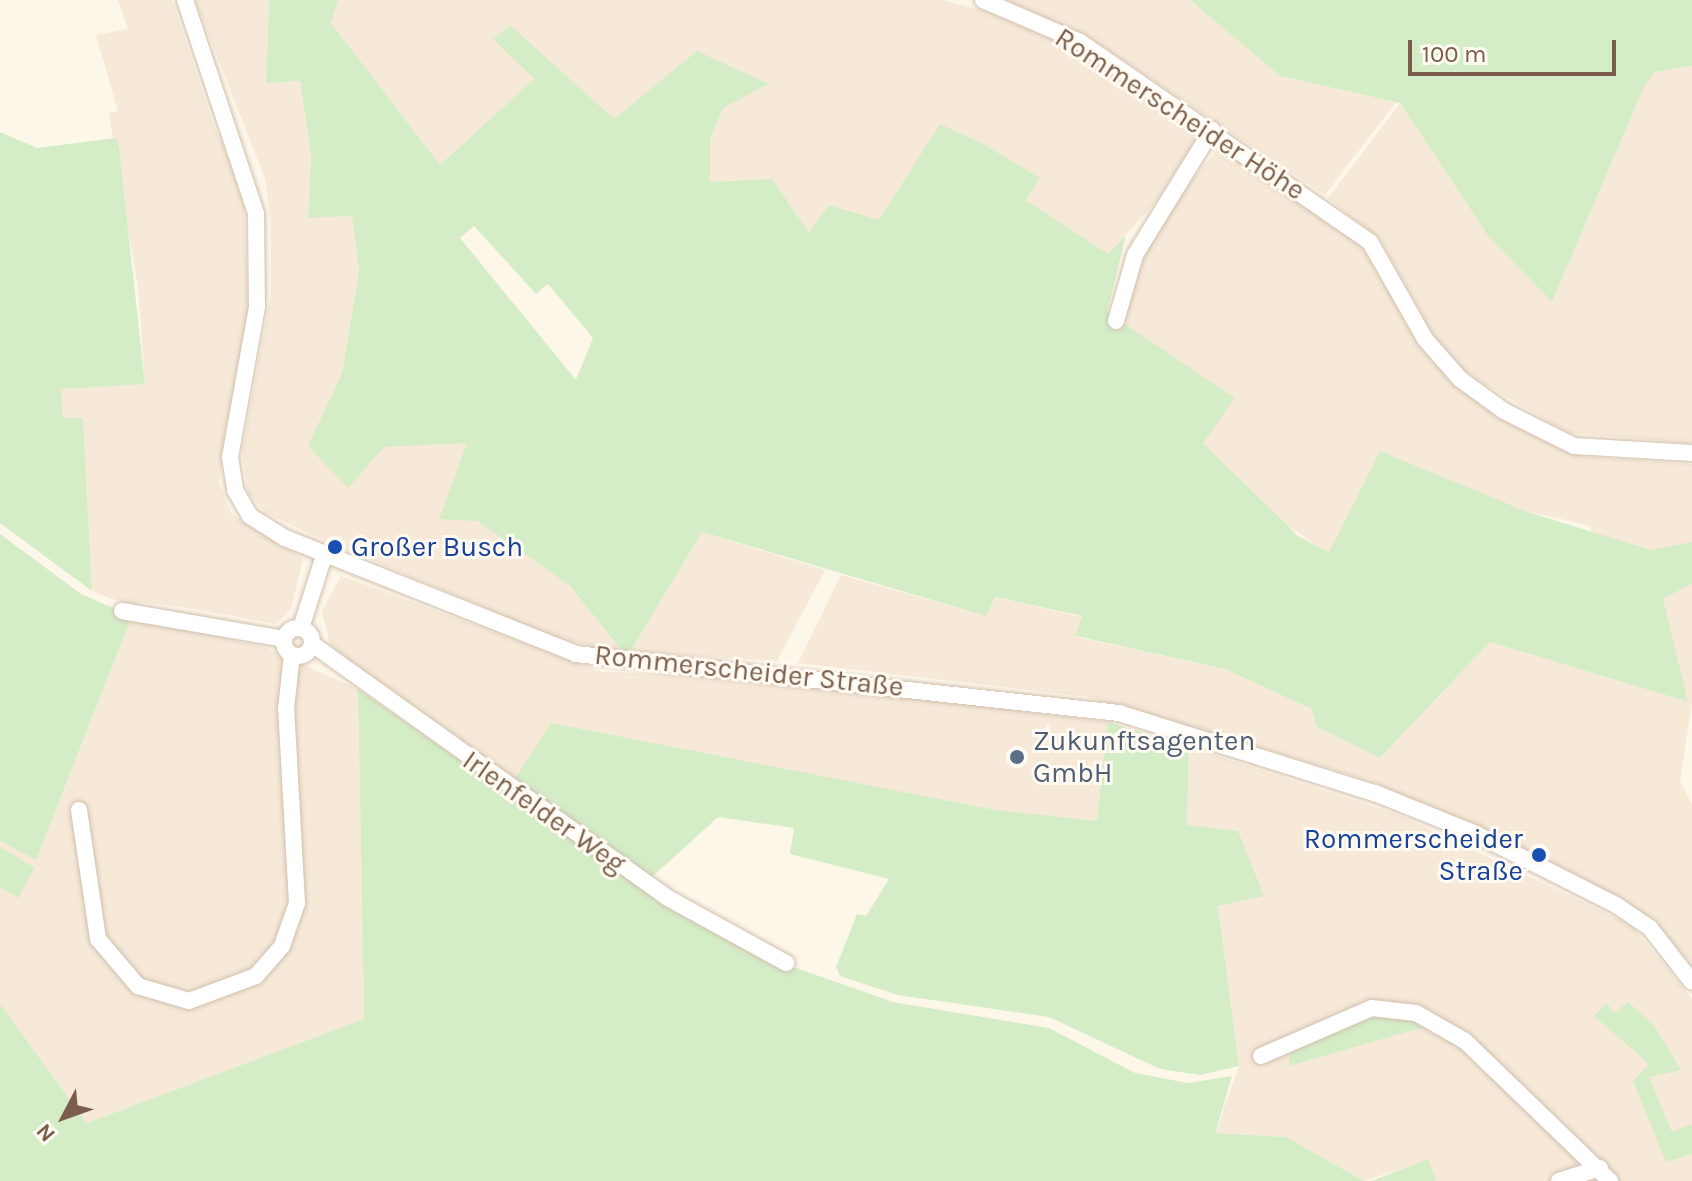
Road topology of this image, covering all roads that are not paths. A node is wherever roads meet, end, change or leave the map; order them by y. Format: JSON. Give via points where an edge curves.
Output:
{"nodes":[{"id":1,"x":185,"y":0,"type":"edge"},
{"id":2,"x":983,"y":0,"type":"edge"},
{"id":3,"x":1212,"y":130,"type":"junction"},
{"id":4,"x":1116,"y":321,"type":"dead end"},
{"id":5,"x":1692,"y":453,"type":"edge"},
{"id":6,"x":325,"y":553,"type":"junction"},
{"id":7,"x":122,"y":611,"type":"dead end"},
{"id":8,"x":301,"y":628,"type":"junction"},
{"id":9,"x":284,"y":639,"type":"junction"},
{"id":10,"x":312,"y":644,"type":"junction"},
{"id":11,"x":292,"y":655,"type":"junction"},
{"id":12,"x":79,"y":810,"type":"dead end"},
{"id":13,"x":786,"y":963,"type":"dead end"},
{"id":14,"x":1692,"y":982,"type":"edge"},
{"id":15,"x":1261,"y":1056,"type":"dead end"},
{"id":16,"x":1605,"y":1174,"type":"edge"},
{"id":17,"x":1559,"y":1181,"type":"edge"}],
"edges":[{"from":1,"to":6,"type":"street","name":"Rommerscheider Straße","via":[[256,214],[257,307],[230,457],[235,490],[250,516]]},
{"from":2,"to":3,"type":"street","name":"Rommerscheider Höhe","via":[[1080,42]]},
{"from":3,"to":4,"type":"street","via":[[1135,255]]},
{"from":3,"to":5,"type":"street","name":"Rommerscheider Höhe","via":[[1370,242],[1425,339],[1460,379],[1504,411],[1574,446]]},
{"from":6,"to":8,"type":"street"},
{"from":6,"to":14,"type":"street","name":"Rommerscheider Straße","via":[[576,654],[1077,706],[1308,772],[1474,833],[1595,893],[1650,928]]},
{"from":7,"to":9,"type":"street"},
{"from":8,"to":9,"type":"street"},
{"from":8,"to":10,"type":"street","name":"Irlenfelder Weg"},
{"from":9,"to":11,"type":"street"},
{"from":10,"to":11,"type":"street","via":[[305,655]]},
{"from":10,"to":13,"type":"street","name":"Irlenfelder Weg","via":[[668,898]]},
{"from":11,"to":12,"type":"street","via":[[287,753],[297,903],[282,946],[256,976],[189,1001],[157,997],[121,971],[98,939]]},
{"from":15,"to":16,"type":"street","via":[[1372,1008],[1416,1013],[1465,1041]]},
{"from":16,"to":17,"type":"street"}]}
